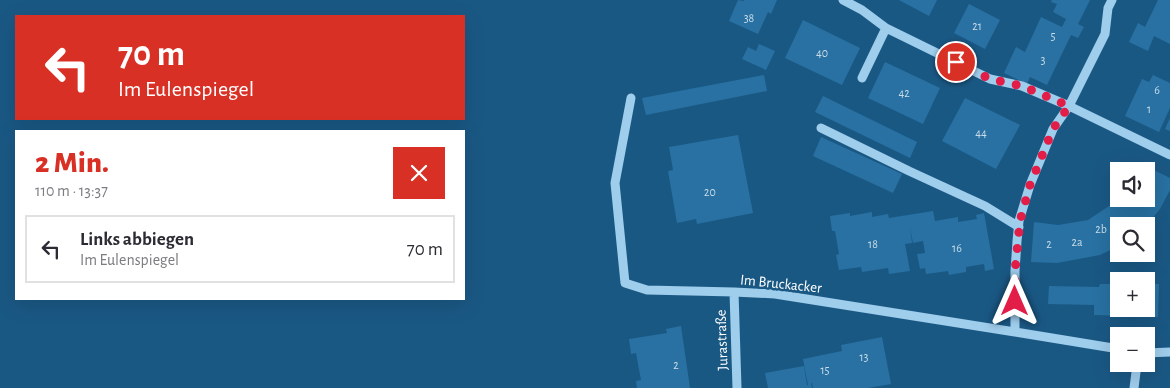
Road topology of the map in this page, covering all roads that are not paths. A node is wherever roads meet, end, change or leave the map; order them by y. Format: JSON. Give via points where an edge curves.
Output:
{"nodes":[{"id":1,"x":843,"y":0,"type":"edge"},
{"id":2,"x":1112,"y":0,"type":"edge"},
{"id":3,"x":886,"y":28,"type":"junction"},
{"id":4,"x":862,"y":78,"type":"dead end"},
{"id":5,"x":631,"y":98,"type":"dead end"},
{"id":6,"x":1069,"y":106,"type":"junction"},
{"id":7,"x":821,"y":128,"type":"dead end"},
{"id":8,"x":1170,"y":154,"type":"edge"},
{"id":9,"x":1019,"y":227,"type":"junction"},
{"id":10,"x":734,"y":292,"type":"junction"},
{"id":11,"x":1015,"y":332,"type":"junction"},
{"id":12,"x":1110,"y":348,"type":"edge"},
{"id":13,"x":1170,"y":352,"type":"edge"},
{"id":14,"x":1155,"y":353,"type":"edge"},
{"id":15,"x":1136,"y":372,"type":"edge"},
{"id":16,"x":737,"y":388,"type":"edge"},
{"id":17,"x":1134,"y":388,"type":"edge"}],
"edges":[{"from":1,"to":3,"type":"street"},
{"from":2,"to":6,"type":"street","via":[[1105,34]]},
{"from":3,"to":4,"type":"street"},
{"from":3,"to":6,"type":"street","via":[[990,79],[1022,86]]},
{"from":5,"to":10,"type":"street","name":"Im Bruckacker","via":[[615,183],[625,283],[647,290]]},
{"from":6,"to":8,"type":"street"},
{"from":6,"to":9,"type":"street","via":[[1053,129],[1033,177]]},
{"from":7,"to":9,"type":"street","via":[[985,206]]},
{"from":9,"to":11,"type":"street"},
{"from":10,"to":11,"type":"street","name":"Im Bruckacker","via":[[775,294]]},
{"from":10,"to":16,"type":"street","name":"Jurastraße"},
{"from":11,"to":12,"type":"street","name":"Im Bruckacker"},
{"from":13,"to":14,"type":"street"},
{"from":15,"to":17,"type":"street"}]}
